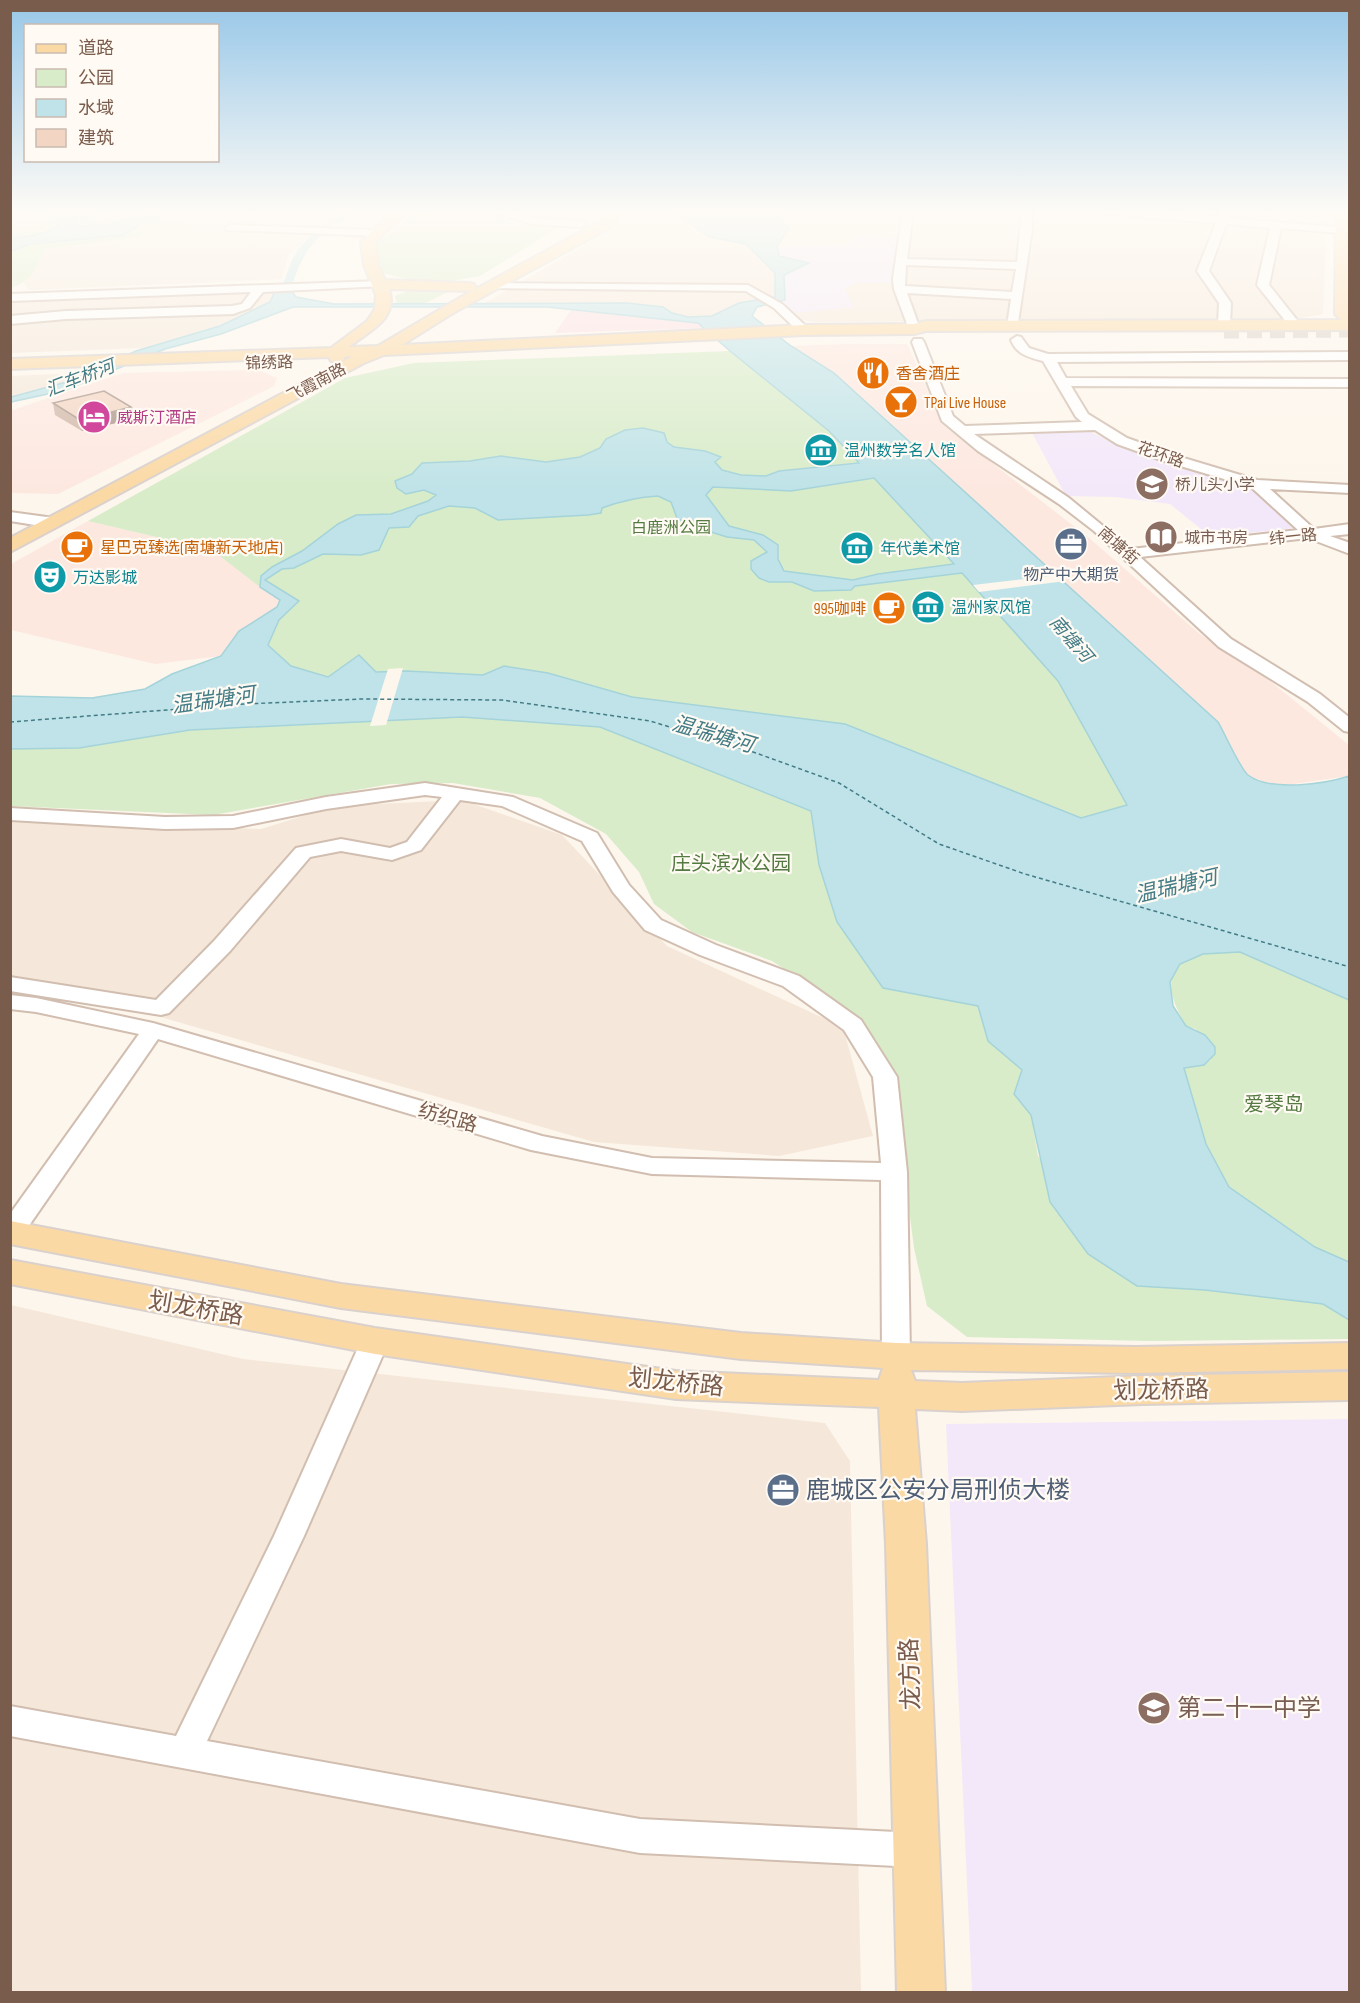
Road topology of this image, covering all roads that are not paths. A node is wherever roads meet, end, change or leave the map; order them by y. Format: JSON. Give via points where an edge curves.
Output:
{"nodes":[{"id":1,"x":249,"y":303,"type":"edge"},
{"id":2,"x":451,"y":303,"type":"edge"},
{"id":3,"x":775,"y":303,"type":"edge"},
{"id":4,"x":905,"y":303,"type":"edge"},
{"id":5,"x":1017,"y":303,"type":"edge"},
{"id":6,"x":1226,"y":303,"type":"edge"},
{"id":7,"x":1277,"y":303,"type":"edge"},
{"id":8,"x":1343,"y":303,"type":"edge"},
{"id":9,"x":385,"y":304,"type":"edge"},
{"id":10,"x":438,"y":312,"type":"junction"},
{"id":11,"x":10,"y":320,"type":"edge"},
{"id":12,"x":1350,"y":323,"type":"edge"},
{"id":13,"x":1294,"y":325,"type":"junction"},
{"id":14,"x":1225,"y":330,"type":"junction"},
{"id":15,"x":1015,"y":333,"type":"junction"},
{"id":16,"x":916,"y":335,"type":"junction"},
{"id":17,"x":809,"y":336,"type":"junction"},
{"id":18,"x":1350,"y":339,"type":"edge"},
{"id":19,"x":702,"y":340,"type":"junction"},
{"id":20,"x":513,"y":346,"type":"junction"},
{"id":21,"x":383,"y":350,"type":"junction"},
{"id":22,"x":357,"y":355,"type":"junction"},
{"id":23,"x":337,"y":356,"type":"junction"},
{"id":24,"x":1350,"y":356,"type":"edge"},
{"id":25,"x":1050,"y":363,"type":"junction"},
{"id":26,"x":10,"y":364,"type":"edge"},
{"id":27,"x":231,"y":364,"type":"junction"},
{"id":28,"x":1350,"y":369,"type":"edge"},
{"id":29,"x":10,"y":373,"type":"edge"},
{"id":30,"x":279,"y":382,"type":"junction"},
{"id":31,"x":1060,"y":382,"type":"junction"},
{"id":32,"x":1218,"y":383,"type":"junction"},
{"id":33,"x":1350,"y":383,"type":"edge"},
{"id":34,"x":1172,"y":396,"type":"dead end"},
{"id":35,"x":1070,"y":397,"type":"junction"},
{"id":36,"x":1092,"y":397,"type":"dead end"},
{"id":37,"x":1095,"y":426,"type":"junction"},
{"id":38,"x":961,"y":429,"type":"junction"},
{"id":39,"x":1256,"y":484,"type":"junction"},
{"id":40,"x":1350,"y":489,"type":"edge"},
{"id":41,"x":10,"y":516,"type":"edge"},
{"id":42,"x":47,"y":522,"type":"junction"},
{"id":43,"x":1350,"y":529,"type":"edge"},
{"id":44,"x":1311,"y":534,"type":"junction"},
{"id":45,"x":10,"y":536,"type":"edge"},
{"id":46,"x":10,"y":546,"type":"edge"},
{"id":47,"x":1350,"y":549,"type":"edge"},
{"id":48,"x":1130,"y":554,"type":"junction"},
{"id":49,"x":1350,"y":727,"type":"edge"},
{"id":50,"x":455,"y":794,"type":"junction"},
{"id":51,"x":10,"y":814,"type":"edge"},
{"id":52,"x":10,"y":984,"type":"edge"},
{"id":53,"x":10,"y":1002,"type":"edge"},
{"id":54,"x":153,"y":1030,"type":"junction"},
{"id":55,"x":894,"y":1172,"type":"junction"},
{"id":56,"x":11,"y":1232,"type":"edge"},
{"id":57,"x":10,"y":1272,"type":"edge"},
{"id":58,"x":375,"y":1341,"type":"junction"},
{"id":59,"x":1350,"y":1356,"type":"edge"},
{"id":60,"x":1140,"y":1375,"type":"junction"},
{"id":61,"x":897,"y":1376,"type":"junction"},
{"id":62,"x":1350,"y":1386,"type":"edge"},
{"id":63,"x":10,"y":1721,"type":"edge"},
{"id":64,"x":185,"y":1752,"type":"junction"},
{"id":65,"x":916,"y":1850,"type":"junction"},
{"id":66,"x":921,"y":1992,"type":"edge"}],
"edges":[{"from":1,"to":11,"type":"street","via":[[233,310]]},
{"from":2,"to":10,"type":"main road","name":"飞霞南路"},
{"from":3,"to":17,"type":"street"},
{"from":4,"to":16,"type":"street","name":"南塘街"},
{"from":5,"to":15,"type":"street"},
{"from":6,"to":14,"type":"street"},
{"from":7,"to":13,"type":"street"},
{"from":8,"to":12,"type":"main road","via":[[1343,314]]},
{"from":9,"to":23,"type":"main road","via":[[370,326],[347,339]]},
{"from":10,"to":20,"type":"main road","via":[[438,330],[446,336],[465,342]]},
{"from":10,"to":21,"type":"main road","name":"飞霞南路"},
{"from":10,"to":22,"type":"main road","name":"飞霞南路"},
{"from":12,"to":13,"type":"main road"},
{"from":13,"to":14,"type":"main road"},
{"from":14,"to":15,"type":"main road"},
{"from":14,"to":16,"type":"main road"},
{"from":14,"to":17,"type":"main road"},
{"from":15,"to":16,"type":"main road"},
{"from":15,"to":18,"type":"main road"},
{"from":15,"to":25,"type":"street","via":[[1018,346]]},
{"from":16,"to":17,"type":"main road"},
{"from":16,"to":38,"type":"street","name":"南塘街","via":[[947,418]]},
{"from":17,"to":19,"type":"main road"},
{"from":19,"to":20,"type":"main road"},
{"from":19,"to":22,"type":"main road"},
{"from":20,"to":21,"type":"main road"},
{"from":21,"to":22,"type":"main road","name":"飞霞南路"},
{"from":22,"to":23,"type":"main road","name":"飞霞南路"},
{"from":22,"to":42,"type":"main road","name":"飞霞南路"},
{"from":23,"to":26,"type":"main road","name":"锦绣路"},
{"from":23,"to":27,"type":"main road","name":"锦绣路"},
{"from":23,"to":30,"type":"main road","name":"飞霞南路"},
{"from":24,"to":25,"type":"street"},
{"from":25,"to":28,"type":"street"},
{"from":25,"to":31,"type":"street","name":"花环路"},
{"from":27,"to":29,"type":"main road","name":"锦绣路"},
{"from":27,"to":30,"type":"main road","via":[[261,366]]},
{"from":30,"to":42,"type":"main road","name":"飞霞南路"},
{"from":31,"to":32,"type":"street"},
{"from":31,"to":35,"type":"street","name":"花环路"},
{"from":32,"to":33,"type":"street"},
{"from":32,"to":34,"type":"street","via":[[1229,396]]},
{"from":35,"to":36,"type":"street"},
{"from":35,"to":37,"type":"street","name":"花环路","via":[[1083,417]]},
{"from":37,"to":38,"type":"street"},
{"from":37,"to":39,"type":"street","name":"花环路","via":[[1122,441]]},
{"from":38,"to":48,"type":"street","name":"南塘街","via":[[982,448],[1064,501]]},
{"from":39,"to":40,"type":"street","name":"花环路"},
{"from":39,"to":44,"type":"street"},
{"from":41,"to":42,"type":"street"},
{"from":42,"to":45,"type":"main road","name":"飞霞南路"},
{"from":42,"to":46,"type":"main road","name":"飞霞南路"},
{"from":43,"to":44,"type":"street","name":"纬一路"},
{"from":44,"to":47,"type":"street"},
{"from":44,"to":48,"type":"street","name":"纬一路"},
{"from":48,"to":49,"type":"street","name":"南塘街","via":[[1225,643],[1314,698]]},
{"from":50,"to":51,"type":"street","via":[[408,790],[233,822],[165,823]]},
{"from":50,"to":52,"type":"street","via":[[414,846],[392,854],[341,845],[303,852],[222,946],[161,1008]]},
{"from":50,"to":55,"type":"street","via":[[506,801],[590,837],[620,888],[653,925],[791,981],[854,1025],[885,1077]]},
{"from":53,"to":54,"type":"street","name":"纺织路"},
{"from":54,"to":55,"type":"street","name":"纺织路","via":[[540,1144],[652,1166]]},
{"from":54,"to":56,"type":"street"},
{"from":55,"to":61,"type":"street"},
{"from":56,"to":61,"type":"main road","name":"划龙桥路","via":[[341,1296],[741,1346]]},
{"from":57,"to":58,"type":"main road","name":"划龙桥路"},
{"from":58,"to":61,"type":"main road","name":"划龙桥路","via":[[676,1385]]},
{"from":58,"to":64,"type":"street","via":[[289,1536]]},
{"from":59,"to":60,"type":"main road","name":"划龙桥路"},
{"from":60,"to":61,"type":"main road","name":"划龙桥路","via":[[962,1397]]},
{"from":60,"to":62,"type":"main road","name":"划龙桥路"},
{"from":61,"to":65,"type":"main road","name":"龙方路"},
{"from":63,"to":64,"type":"street"},
{"from":64,"to":65,"type":"street","via":[[640,1836]]},
{"from":65,"to":66,"type":"main road","name":"龙方路"}]}
